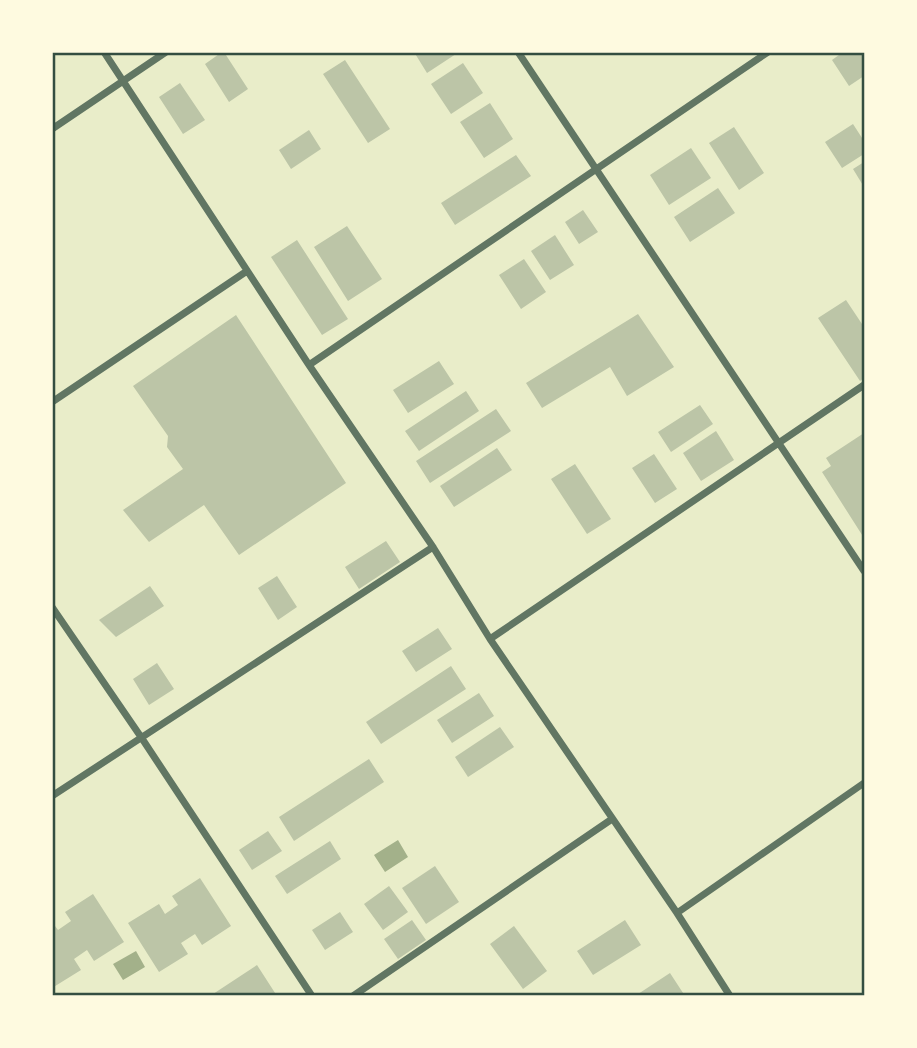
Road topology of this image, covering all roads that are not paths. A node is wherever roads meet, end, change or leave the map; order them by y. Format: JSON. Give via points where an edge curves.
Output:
{"nodes":[{"id":1,"x":104,"y":52,"type":"edge"},
{"id":2,"x":166,"y":52,"type":"edge"},
{"id":3,"x":518,"y":52,"type":"edge"},
{"id":4,"x":768,"y":52,"type":"edge"},
{"id":5,"x":123,"y":81,"type":"junction"},
{"id":6,"x":52,"y":129,"type":"edge"},
{"id":7,"x":596,"y":169,"type":"junction"},
{"id":8,"x":247,"y":271,"type":"junction"},
{"id":9,"x":309,"y":365,"type":"junction"},
{"id":10,"x":864,"y":385,"type":"edge"},
{"id":11,"x":52,"y":402,"type":"edge"},
{"id":12,"x":780,"y":443,"type":"junction"},
{"id":13,"x":433,"y":547,"type":"junction"},
{"id":14,"x":864,"y":571,"type":"edge"},
{"id":15,"x":52,"y":607,"type":"edge"},
{"id":16,"x":490,"y":639,"type":"junction"},
{"id":17,"x":141,"y":737,"type":"junction"},
{"id":18,"x":864,"y":783,"type":"edge"},
{"id":19,"x":52,"y":796,"type":"edge"},
{"id":20,"x":612,"y":819,"type":"junction"},
{"id":21,"x":677,"y":913,"type":"junction"},
{"id":22,"x":312,"y":996,"type":"edge"},
{"id":23,"x":353,"y":996,"type":"edge"},
{"id":24,"x":730,"y":996,"type":"edge"}],
"edges":[{"from":1,"to":5,"type":"street"},
{"from":2,"to":5,"type":"street"},
{"from":3,"to":7,"type":"street"},
{"from":4,"to":7,"type":"street"},
{"from":5,"to":6,"type":"street"},
{"from":5,"to":8,"type":"street"},
{"from":7,"to":9,"type":"street"},
{"from":7,"to":12,"type":"street"},
{"from":8,"to":9,"type":"street"},
{"from":8,"to":11,"type":"street"},
{"from":9,"to":13,"type":"street"},
{"from":10,"to":12,"type":"street"},
{"from":12,"to":14,"type":"street"},
{"from":12,"to":16,"type":"street"},
{"from":13,"to":16,"type":"street"},
{"from":13,"to":17,"type":"street"},
{"from":15,"to":17,"type":"street"},
{"from":16,"to":20,"type":"street"},
{"from":17,"to":19,"type":"street"},
{"from":17,"to":22,"type":"street"},
{"from":18,"to":21,"type":"street"},
{"from":20,"to":21,"type":"street"},
{"from":20,"to":23,"type":"street"},
{"from":21,"to":24,"type":"street"}]}
